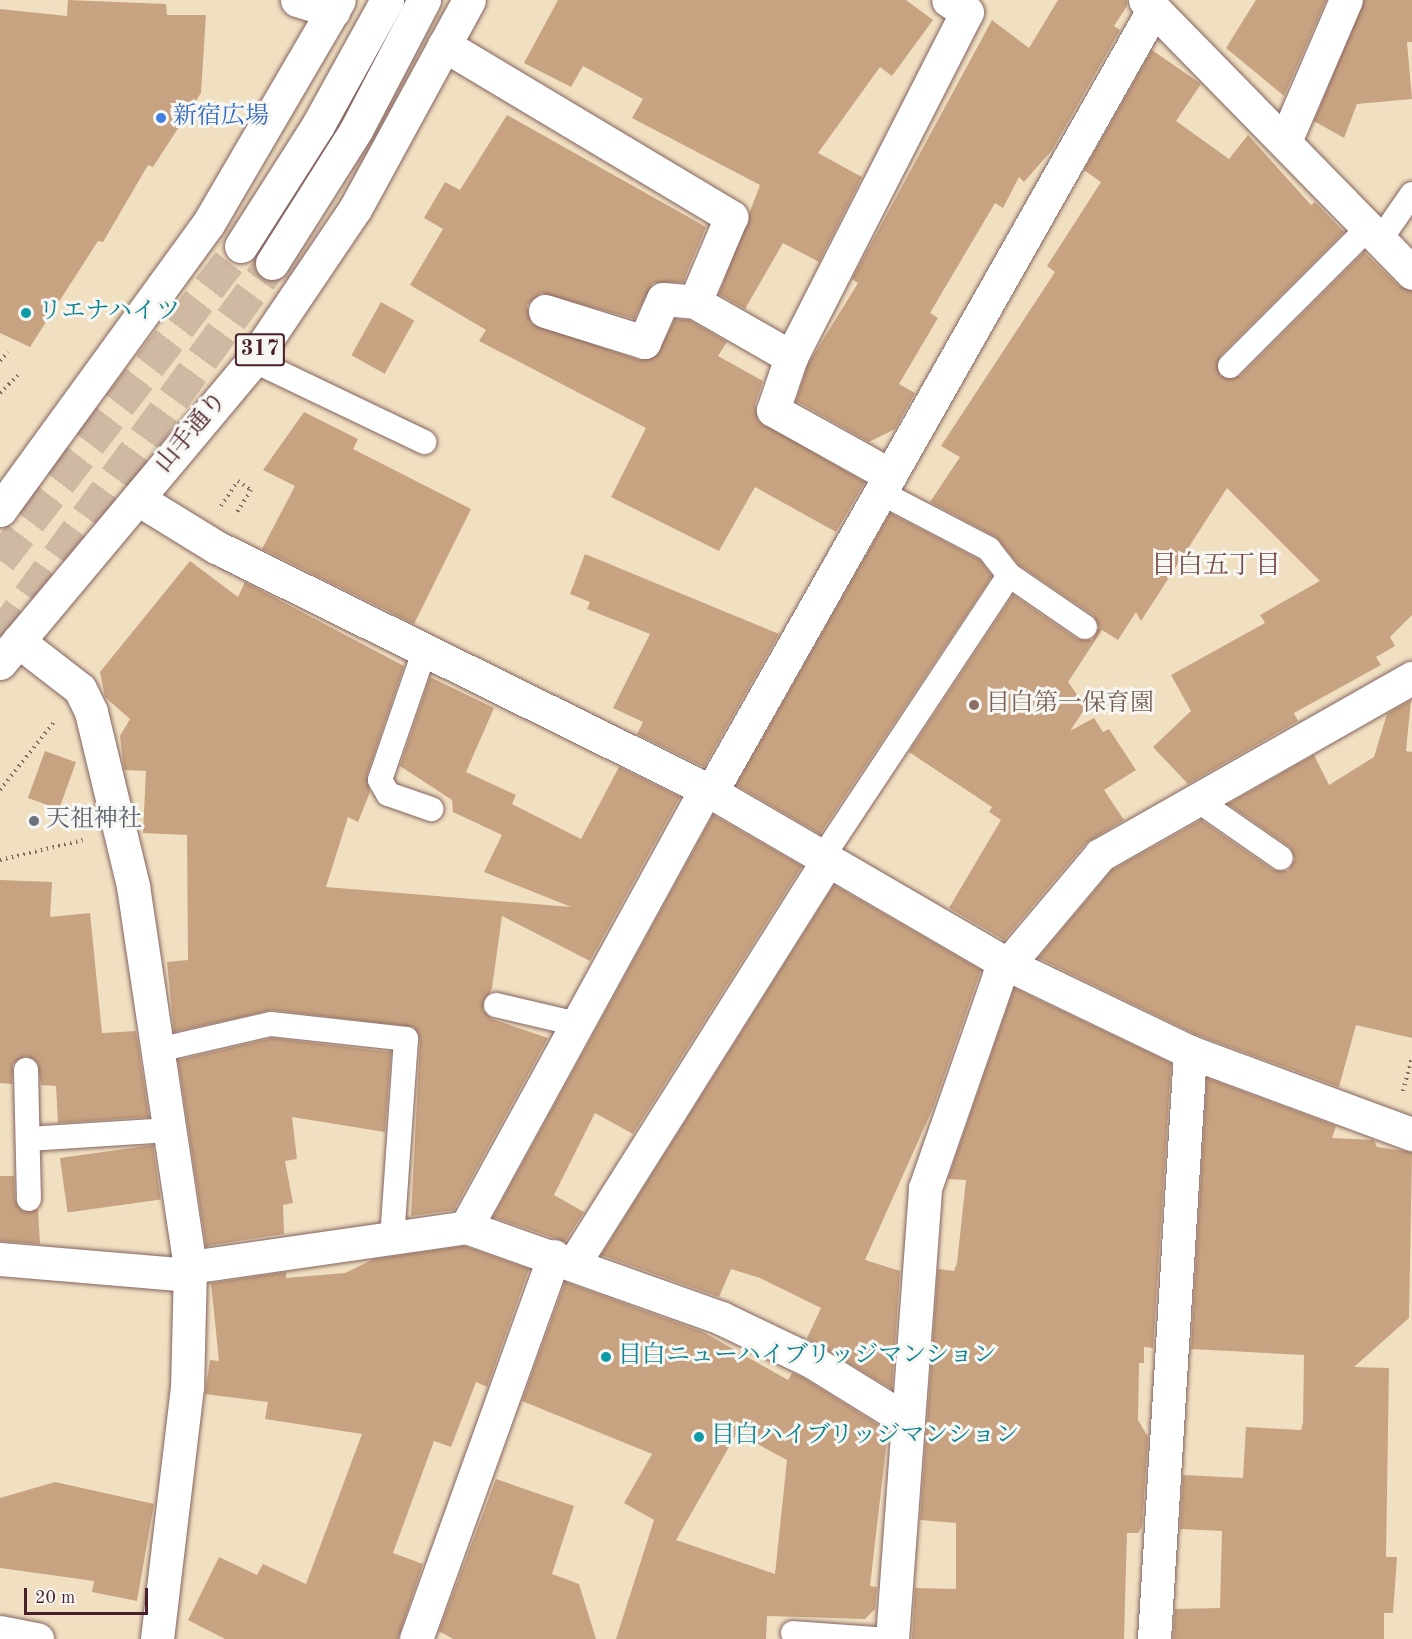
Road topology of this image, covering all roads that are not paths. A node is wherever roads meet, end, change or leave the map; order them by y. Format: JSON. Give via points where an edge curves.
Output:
{"nodes":[{"id":1,"x":297,"y":0,"type":"edge"},
{"id":2,"x":387,"y":0,"type":"edge"},
{"id":3,"x":424,"y":0,"type":"edge"},
{"id":4,"x":469,"y":0,"type":"edge"},
{"id":5,"x":948,"y":0,"type":"edge"},
{"id":6,"x":1346,"y":0,"type":"edge"},
{"id":7,"x":336,"y":5,"type":"edge"},
{"id":8,"x":1149,"y":5,"type":"edge"},
{"id":9,"x":444,"y":45,"type":"junction"},
{"id":10,"x":1287,"y":139,"type":"junction"},
{"id":11,"x":1412,"y":194,"type":"edge"},
{"id":12,"x":1375,"y":233,"type":"junction"},
{"id":13,"x":241,"y":246,"type":"tunnel mouth"},
{"id":14,"x":272,"y":263,"type":"tunnel mouth"},
{"id":15,"x":1412,"y":273,"type":"edge"},
{"id":16,"x":695,"y":302,"type":"junction"},
{"id":17,"x":546,"y":310,"type":"dead end"},
{"id":18,"x":791,"y":357,"type":"junction"},
{"id":19,"x":253,"y":360,"type":"junction"},
{"id":20,"x":1230,"y":366,"type":"dead end"},
{"id":21,"x":424,"y":442,"type":"dead end"},
{"id":22,"x":885,"y":483,"type":"junction"},
{"id":23,"x":138,"y":499,"type":"junction"},
{"id":24,"x":0,"y":510,"type":"edge"},
{"id":25,"x":1009,"y":575,"type":"junction"},
{"id":26,"x":1085,"y":627,"type":"dead end"},
{"id":27,"x":9,"y":652,"type":"edge"},
{"id":28,"x":424,"y":652,"type":"junction"},
{"id":29,"x":1412,"y":678,"type":"edge"},
{"id":30,"x":708,"y":791,"type":"junction"},
{"id":31,"x":1196,"y":799,"type":"junction"},
{"id":32,"x":431,"y":809,"type":"dead end"},
{"id":33,"x":1281,"y":858,"type":"dead end"},
{"id":34,"x":825,"y":859,"type":"junction"},
{"id":35,"x":1007,"y":964,"type":"junction"},
{"id":36,"x":496,"y":1005,"type":"dead end"},
{"id":37,"x":577,"y":1024,"type":"junction"},
{"id":38,"x":158,"y":1050,"type":"junction"},
{"id":39,"x":1190,"y":1053,"type":"junction"},
{"id":40,"x":26,"y":1070,"type":"dead end"},
{"id":41,"x":170,"y":1130,"type":"junction"},
{"id":42,"x":1412,"y":1134,"type":"edge"},
{"id":43,"x":28,"y":1139,"type":"junction"},
{"id":44,"x":29,"y":1198,"type":"dead end"},
{"id":45,"x":466,"y":1227,"type":"junction"},
{"id":46,"x":392,"y":1238,"type":"junction"},
{"id":47,"x":0,"y":1259,"type":"edge"},
{"id":48,"x":564,"y":1260,"type":"junction"},
{"id":49,"x":190,"y":1271,"type":"junction"},
{"id":50,"x":908,"y":1421,"type":"junction"},
{"id":51,"x":0,"y":1632,"type":"edge"},
{"id":52,"x":793,"y":1633,"type":"dead end"},
{"id":53,"x":37,"y":1639,"type":"edge"},
{"id":54,"x":157,"y":1639,"type":"edge"},
{"id":55,"x":416,"y":1639,"type":"edge"},
{"id":56,"x":877,"y":1639,"type":"edge"},
{"id":57,"x":892,"y":1639,"type":"edge"},
{"id":58,"x":1154,"y":1639,"type":"edge"}],
"edges":[{"from":1,"to":7,"type":"main road"},
{"from":2,"to":13,"type":"main road","via":[[318,125]]},
{"from":3,"to":14,"type":"main road","via":[[356,130]]},
{"from":4,"to":9,"type":"main road","name":"山手通り","number":"317"},
{"from":5,"to":18,"type":"main road","via":[[967,12]]},
{"from":6,"to":10,"type":"main road"},
{"from":7,"to":24,"type":"main road","via":[[208,224]]},
{"from":8,"to":10,"type":"main road"},
{"from":8,"to":22,"type":"main road"},
{"from":9,"to":16,"type":"main road","via":[[731,217]]},
{"from":9,"to":19,"type":"main road","name":"山手通り","number":"317","via":[[355,208]]},
{"from":10,"to":12,"type":"main road"},
{"from":11,"to":12,"type":"lane"},
{"from":12,"to":15,"type":"main road"},
{"from":12,"to":20,"type":"lane"},
{"from":16,"to":17,"type":"main road","via":[[663,299],[644,342]]},
{"from":16,"to":18,"type":"main road"},
{"from":18,"to":22,"type":"main road","via":[[773,410]]},
{"from":19,"to":21,"type":"lane"},
{"from":19,"to":23,"type":"main road","name":"山手通り","number":"317"},
{"from":22,"to":25,"type":"lane","via":[[989,549]]},
{"from":22,"to":30,"type":"main road"},
{"from":23,"to":27,"type":"main road","name":"山手通り","number":"317"},
{"from":23,"to":28,"type":"main road","via":[[192,535]]},
{"from":25,"to":26,"type":"lane"},
{"from":25,"to":34,"type":"lane"},
{"from":27,"to":38,"type":"main road","via":[[80,689],[121,829]]},
{"from":28,"to":30,"type":"main road"},
{"from":28,"to":32,"type":"lane","via":[[380,780],[388,794]]},
{"from":29,"to":31,"type":"main road"},
{"from":30,"to":34,"type":"main road"},
{"from":30,"to":37,"type":"main road"},
{"from":31,"to":33,"type":"lane"},
{"from":31,"to":35,"type":"main road","via":[[1100,855]]},
{"from":34,"to":35,"type":"main road"},
{"from":34,"to":48,"type":"main road"},
{"from":35,"to":39,"type":"main road"},
{"from":35,"to":50,"type":"main road","via":[[930,1163]]},
{"from":36,"to":37,"type":"lane"},
{"from":37,"to":45,"type":"main road"},
{"from":38,"to":41,"type":"main road"},
{"from":38,"to":46,"type":"lane","via":[[271,1024],[406,1039]]},
{"from":39,"to":42,"type":"main road"},
{"from":39,"to":58,"type":"main road"},
{"from":40,"to":43,"type":"lane"},
{"from":41,"to":43,"type":"lane"},
{"from":41,"to":49,"type":"main road"},
{"from":43,"to":44,"type":"lane"},
{"from":45,"to":46,"type":"main road"},
{"from":45,"to":48,"type":"main road"},
{"from":46,"to":49,"type":"main road"},
{"from":47,"to":49,"type":"main road"},
{"from":48,"to":50,"type":"main road","via":[[721,1318],[811,1361]]},
{"from":48,"to":55,"type":"main road"},
{"from":49,"to":54,"type":"main road","via":[[186,1387]]},
{"from":50,"to":57,"type":"main road"},
{"from":51,"to":53,"type":"main road"},
{"from":52,"to":56,"type":"lane"}]}
